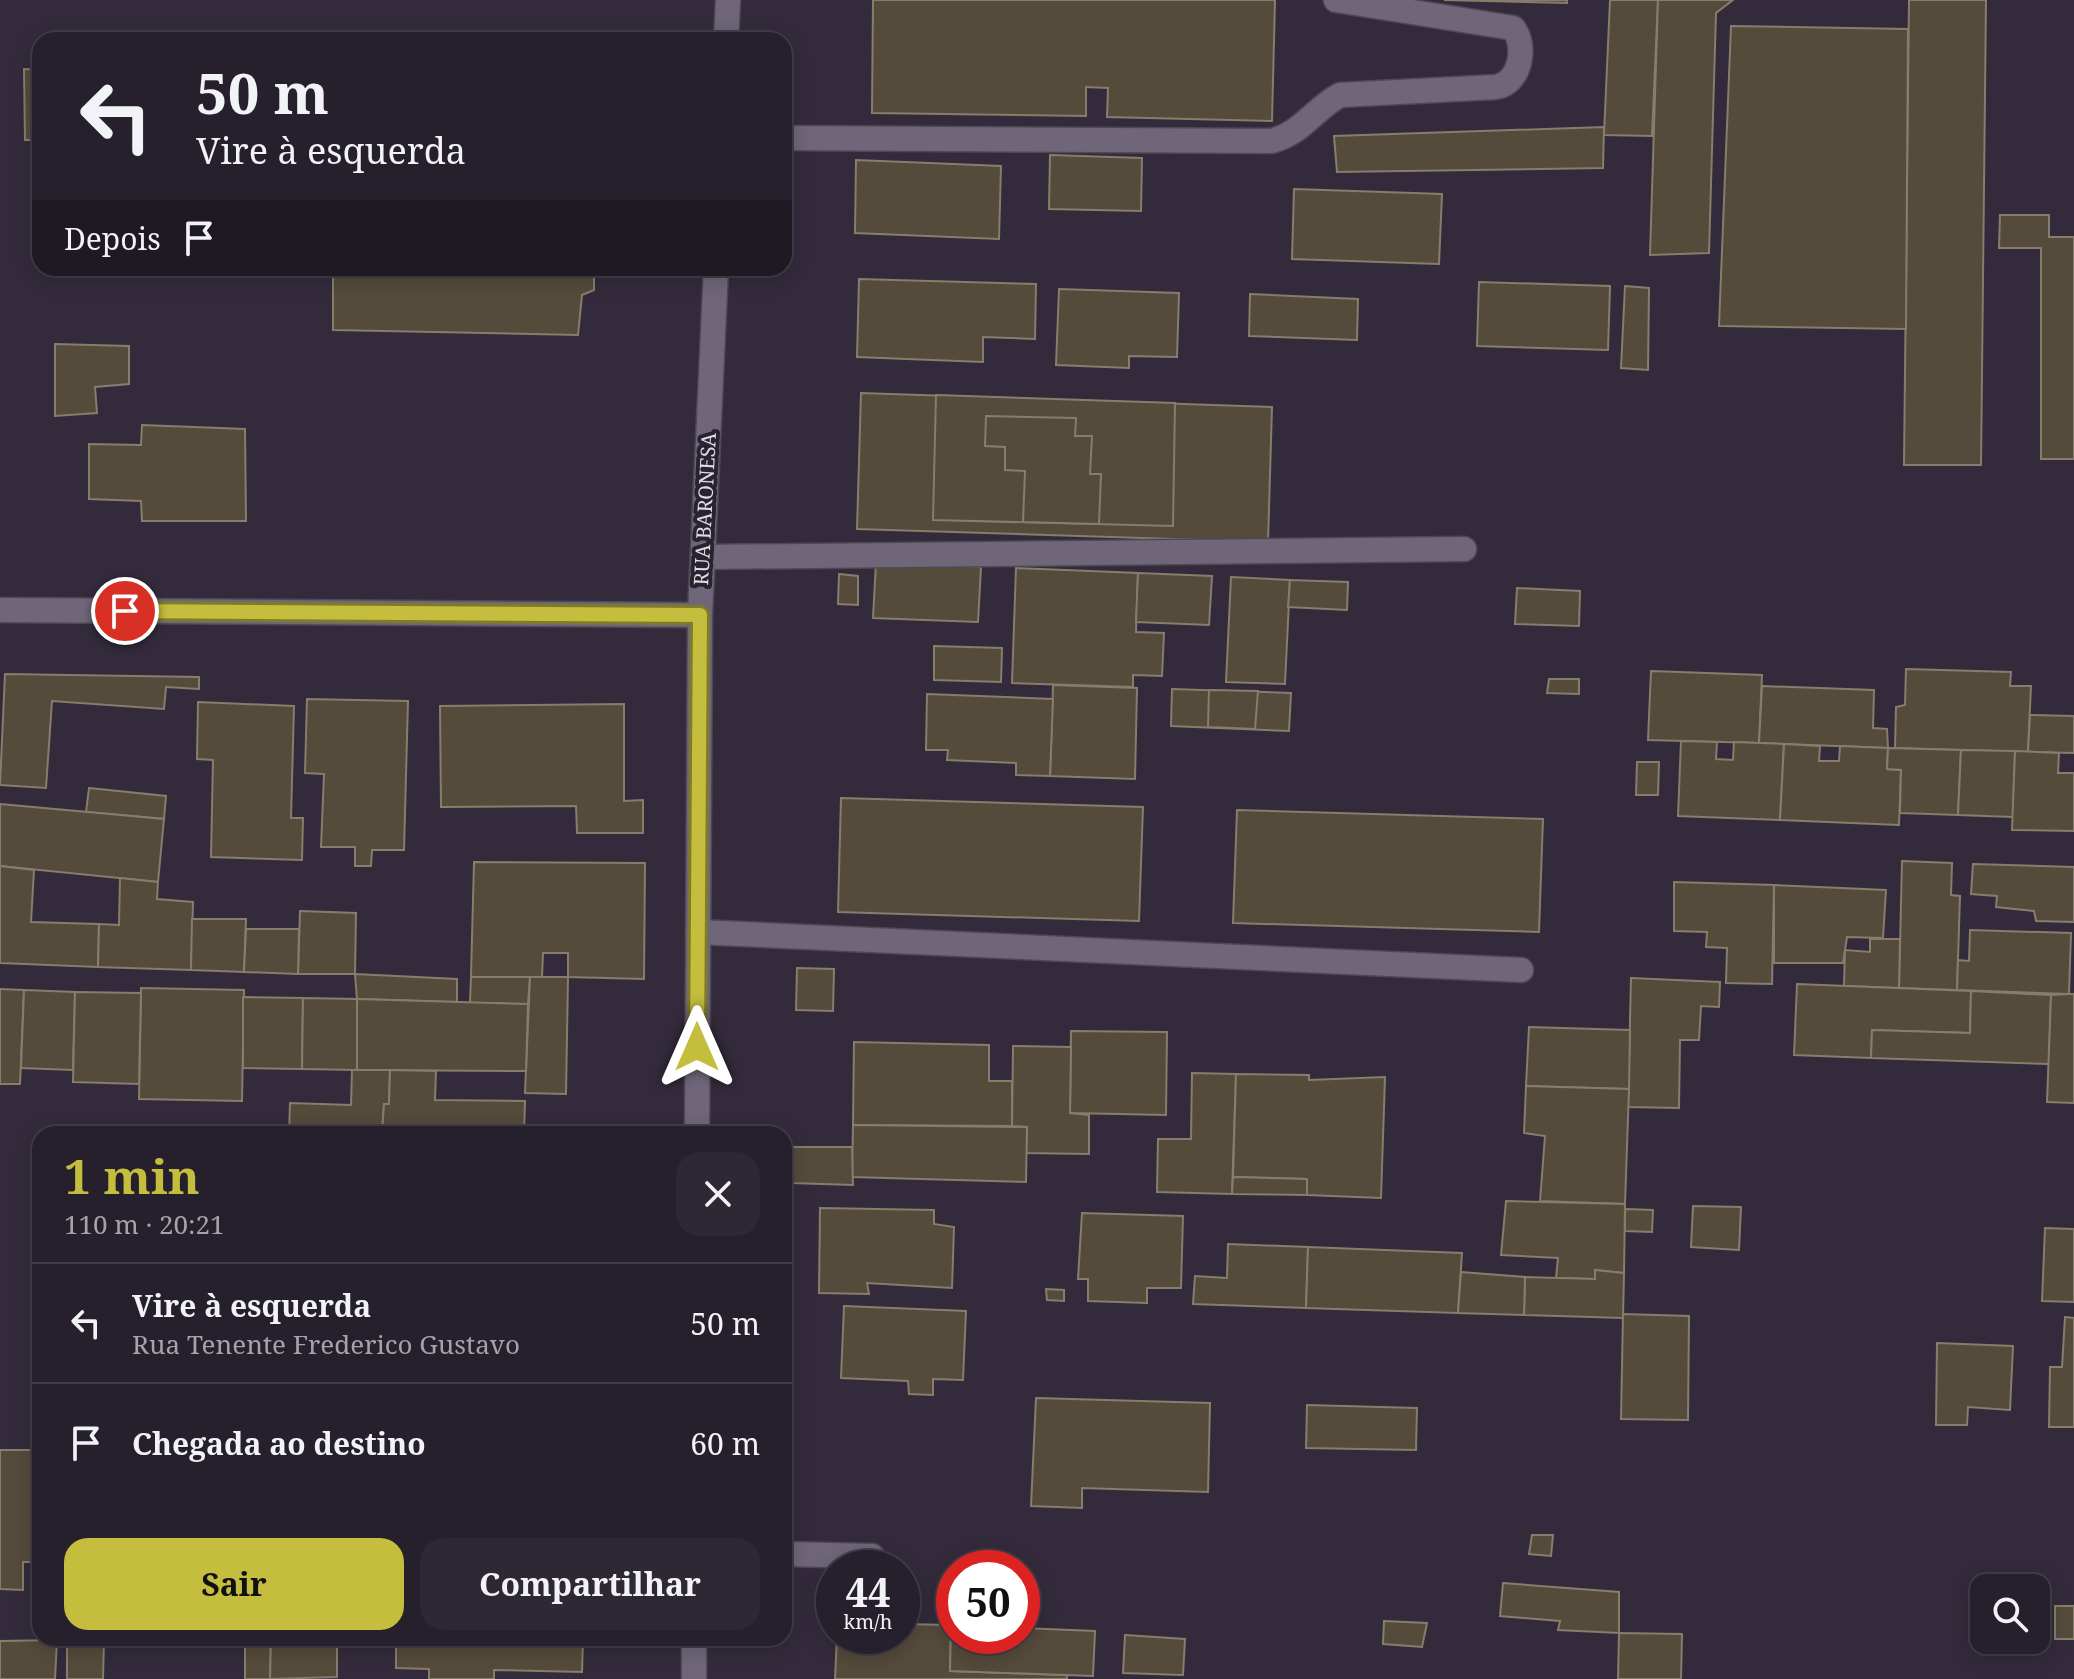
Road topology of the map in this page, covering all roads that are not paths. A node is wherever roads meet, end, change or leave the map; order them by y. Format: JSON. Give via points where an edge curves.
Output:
{"nodes":[{"id":1,"x":728,"y":0,"type":"edge"},
{"id":2,"x":1336,"y":0,"type":"edge"},
{"id":3,"x":726,"y":32,"type":"edge"},
{"id":4,"x":792,"y":138,"type":"edge"},
{"id":5,"x":716,"y":276,"type":"edge"},
{"id":6,"x":1464,"y":549,"type":"dead end"},
{"id":7,"x":703,"y":557,"type":"junction"},
{"id":8,"x":0,"y":610,"type":"edge"},
{"id":9,"x":700,"y":615,"type":"junction"},
{"id":10,"x":698,"y":932,"type":"junction"},
{"id":11,"x":1521,"y":970,"type":"dead end"},
{"id":12,"x":697,"y":1126,"type":"edge"},
{"id":13,"x":792,"y":1554,"type":"edge"},
{"id":14,"x":816,"y":1555,"type":"edge"},
{"id":15,"x":694,"y":1646,"type":"edge"},
{"id":16,"x":694,"y":1679,"type":"edge"}],
"edges":[{"from":1,"to":3,"type":"main road"},
{"from":2,"to":4,"type":"main road","via":[[1513,28],[1520,40],[1517,75],[1508,85],[1496,87],[1340,95],[1294,134],[1272,141]]},
{"from":5,"to":7,"type":"main road","name":"RUA BARONESA"},
{"from":6,"to":7,"type":"main road"},
{"from":7,"to":9,"type":"main road","name":"RUA BARONESA"},
{"from":8,"to":9,"type":"main road"},
{"from":9,"to":10,"type":"main road","name":"RUA BARONESA"},
{"from":10,"to":11,"type":"main road"},
{"from":10,"to":12,"type":"main road","name":"RUA BARONESA"},
{"from":13,"to":14,"type":"main road"},
{"from":15,"to":16,"type":"main road"}]}
